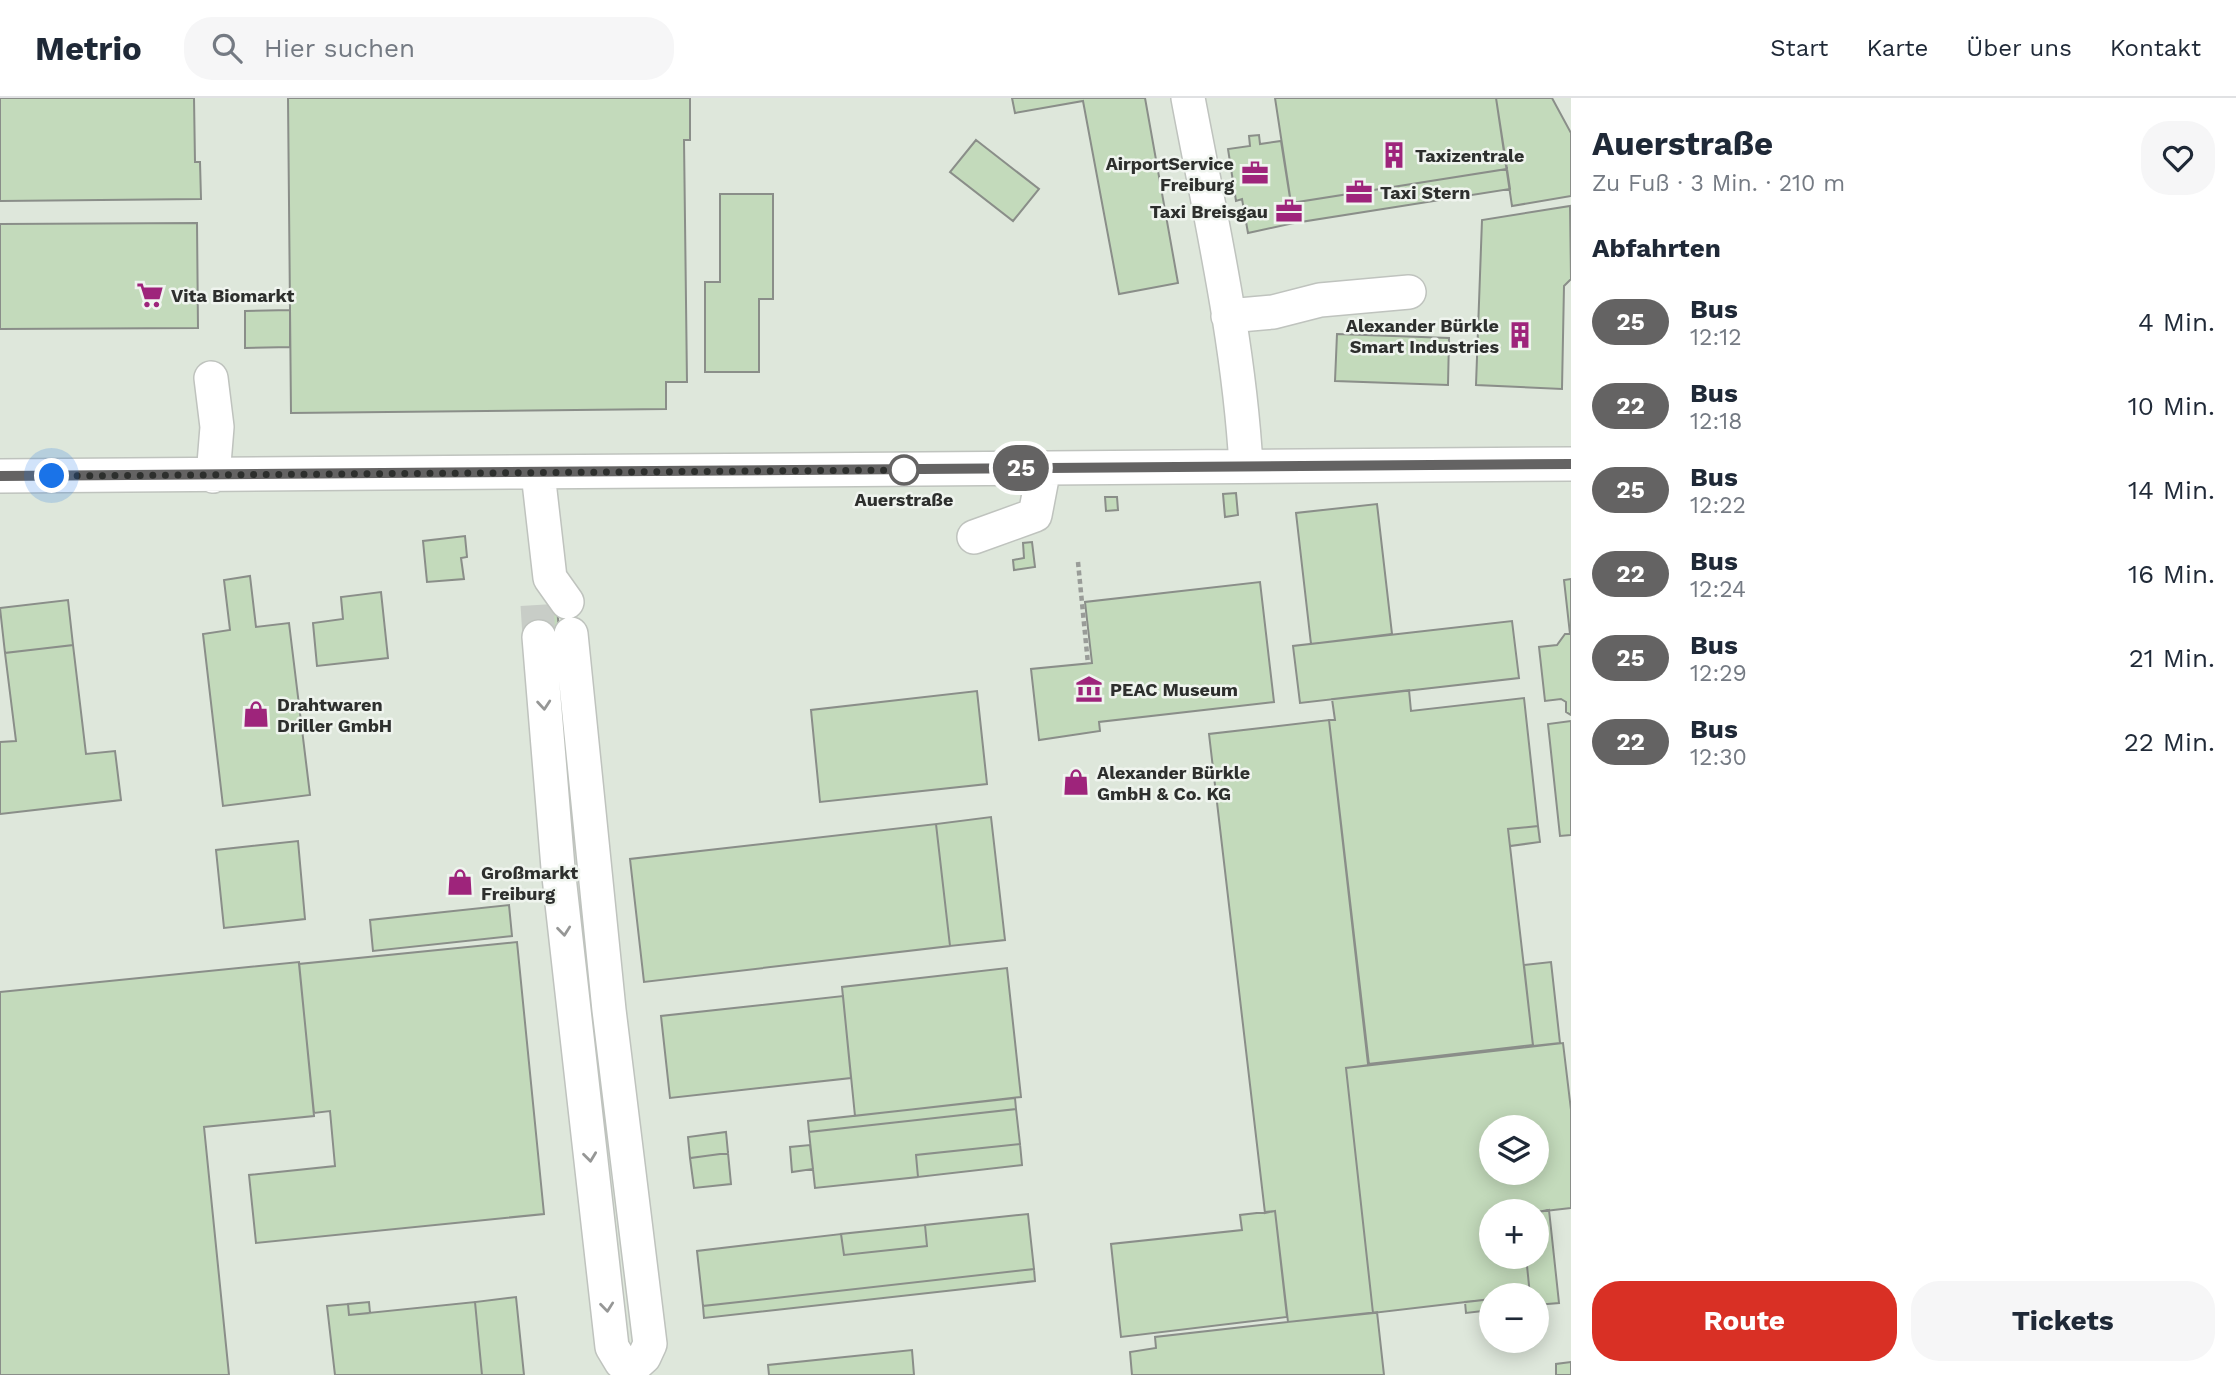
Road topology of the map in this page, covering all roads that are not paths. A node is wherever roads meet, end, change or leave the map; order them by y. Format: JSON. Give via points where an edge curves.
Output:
{"nodes":[{"id":1,"x":1188,"y":98,"type":"edge"},
{"id":2,"x":1409,"y":292,"type":"dead end"},
{"id":3,"x":1228,"y":316,"type":"junction"},
{"id":4,"x":211,"y":379,"type":"dead end"},
{"id":5,"x":1571,"y":464,"type":"edge"},
{"id":6,"x":1246,"y":466,"type":"junction"},
{"id":7,"x":1044,"y":468,"type":"junction"},
{"id":8,"x":538,"y":472,"type":"junction"},
{"id":9,"x":213,"y":475,"type":"junction"},
{"id":10,"x":0,"y":476,"type":"edge"},
{"id":11,"x":974,"y":537,"type":"dead end"},
{"id":12,"x":634,"y":1371,"type":"edge"}],
"edges":[{"from":1,"to":3,"type":"street"},
{"from":2,"to":3,"type":"street","via":[[1320,300],[1273,312]]},
{"from":3,"to":6,"type":"street"},
{"from":4,"to":9,"type":"street","via":[[217,428]]},
{"from":5,"to":6,"type":"street"},
{"from":6,"to":7,"type":"street"},
{"from":7,"to":8,"type":"street"},
{"from":7,"to":11,"type":"street","via":[[1035,515]]},
{"from":8,"to":9,"type":"street"},
{"from":8,"to":12,"type":"street","via":[[553,611],[558,869],[612,1348]]},
{"from":9,"to":10,"type":"street"}]}
